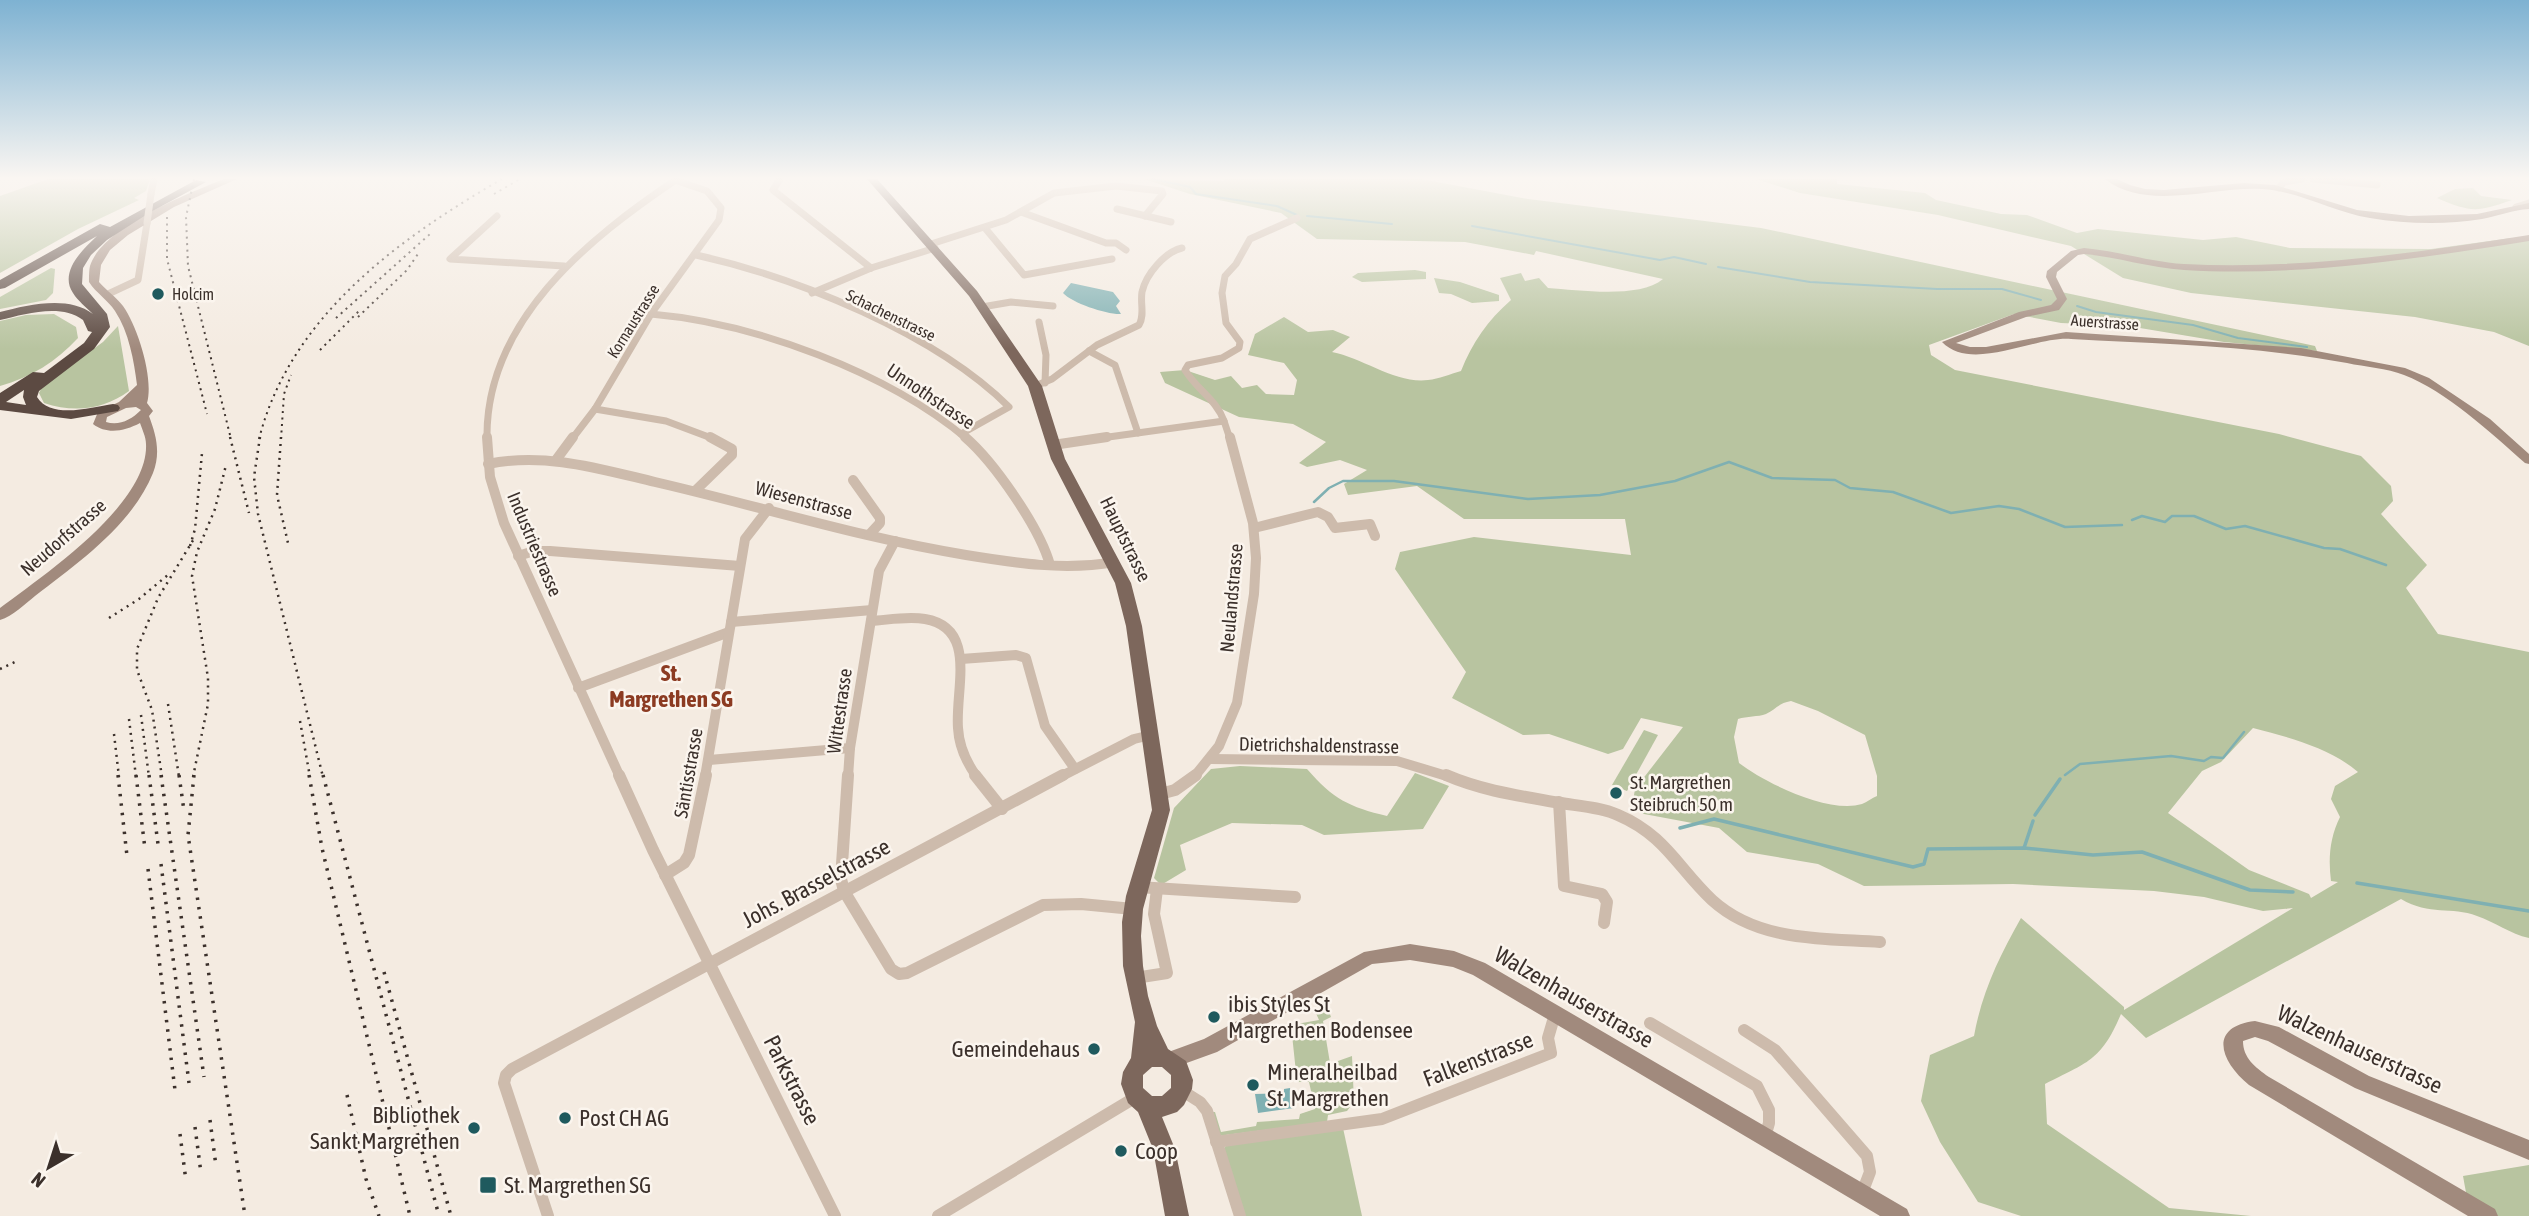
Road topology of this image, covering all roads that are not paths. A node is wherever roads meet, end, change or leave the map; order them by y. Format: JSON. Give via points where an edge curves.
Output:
{"nodes":[{"id":1,"x":76,"y":236,"type":"edge"},
{"id":2,"x":87,"y":236,"type":"edge"},
{"id":3,"x":105,"y":236,"type":"edge"},
{"id":4,"x":123,"y":236,"type":"edge"},
{"id":5,"x":145,"y":236,"type":"edge"},
{"id":6,"x":475,"y":236,"type":"edge"},
{"id":7,"x":598,"y":236,"type":"edge"},
{"id":8,"x":709,"y":236,"type":"edge"},
{"id":9,"x":830,"y":236,"type":"edge"},
{"id":10,"x":924,"y":236,"type":"edge"},
{"id":11,"x":963,"y":236,"type":"edge"},
{"id":12,"x":991,"y":236,"type":"edge"},
{"id":13,"x":1086,"y":236,"type":"edge"},
{"id":14,"x":1257,"y":236,"type":"edge"},
{"id":15,"x":2529,"y":238,"type":"edge"},
{"id":16,"x":933,"y":246,"type":"junction"},
{"id":17,"x":1182,"y":248,"type":"dead end"},
{"id":18,"x":1126,"y":250,"type":"dead end"},
{"id":19,"x":696,"y":255,"type":"junction"},
{"id":20,"x":1112,"y":259,"type":"dead end"},
{"id":21,"x":564,"y":266,"type":"junction"},
{"id":22,"x":871,"y":268,"type":"junction"},
{"id":23,"x":0,"y":278,"type":"edge"},
{"id":24,"x":0,"y":285,"type":"edge"},
{"id":25,"x":812,"y":293,"type":"junction"},
{"id":26,"x":106,"y":295,"type":"junction"},
{"id":27,"x":1053,"y":306,"type":"dead end"},
{"id":28,"x":982,"y":307,"type":"junction"},
{"id":29,"x":651,"y":314,"type":"junction"},
{"id":30,"x":0,"y":316,"type":"edge"},
{"id":31,"x":1039,"y":322,"type":"dead end"},
{"id":32,"x":1088,"y":351,"type":"junction"},
{"id":33,"x":31,"y":380,"type":"junction"},
{"id":34,"x":1040,"y":384,"type":"junction"},
{"id":35,"x":144,"y":386,"type":"junction"},
{"id":36,"x":0,"y":391,"type":"edge"},
{"id":37,"x":118,"y":406,"type":"junction"},
{"id":38,"x":0,"y":408,"type":"edge"},
{"id":39,"x":595,"y":409,"type":"junction"},
{"id":40,"x":142,"y":410,"type":"junction"},
{"id":41,"x":44,"y":411,"type":"junction"},
{"id":42,"x":1224,"y":421,"type":"junction"},
{"id":43,"x":98,"y":422,"type":"junction"},
{"id":44,"x":126,"y":425,"type":"junction"},
{"id":45,"x":1139,"y":433,"type":"junction"},
{"id":46,"x":961,"y":434,"type":"junction"},
{"id":47,"x":153,"y":442,"type":"junction"},
{"id":48,"x":1053,"y":445,"type":"junction"},
{"id":49,"x":556,"y":460,"type":"junction"},
{"id":50,"x":2529,"y":460,"type":"edge"},
{"id":51,"x":488,"y":464,"type":"junction"},
{"id":52,"x":853,"y":481,"type":"dead end"},
{"id":53,"x":696,"y":490,"type":"junction"},
{"id":54,"x":769,"y":508,"type":"junction"},
{"id":55,"x":1254,"y":528,"type":"junction"},
{"id":56,"x":869,"y":535,"type":"junction"},
{"id":57,"x":1374,"y":536,"type":"dead end"},
{"id":58,"x":895,"y":541,"type":"junction"},
{"id":59,"x":518,"y":556,"type":"junction"},
{"id":60,"x":1114,"y":562,"type":"junction"},
{"id":61,"x":1050,"y":565,"type":"junction"},
{"id":62,"x":740,"y":566,"type":"junction"},
{"id":63,"x":0,"y":615,"type":"edge"},
{"id":64,"x":871,"y":615,"type":"junction"},
{"id":65,"x":730,"y":627,"type":"junction"},
{"id":66,"x":961,"y":659,"type":"junction"},
{"id":67,"x":579,"y":688,"type":"junction"},
{"id":68,"x":1151,"y":735,"type":"junction"},
{"id":69,"x":850,"y":748,"type":"junction"},
{"id":70,"x":1211,"y":759,"type":"junction"},
{"id":71,"x":709,"y":760,"type":"junction"},
{"id":72,"x":1075,"y":769,"type":"junction"},
{"id":73,"x":1160,"y":794,"type":"junction"},
{"id":74,"x":1559,"y":802,"type":"junction"},
{"id":75,"x":1002,"y":809,"type":"junction"},
{"id":76,"x":665,"y":875,"type":"junction"},
{"id":77,"x":1138,"y":887,"type":"junction"},
{"id":78,"x":1157,"y":889,"type":"junction"},
{"id":79,"x":844,"y":891,"type":"junction"},
{"id":80,"x":1295,"y":897,"type":"dead end"},
{"id":81,"x":1133,"y":909,"type":"junction"},
{"id":82,"x":1604,"y":923,"type":"dead end"},
{"id":83,"x":1880,"y":942,"type":"dead end"},
{"id":84,"x":709,"y":964,"type":"junction"},
{"id":85,"x":1135,"y":978,"type":"junction"},
{"id":86,"x":1555,"y":1014,"type":"junction"},
{"id":87,"x":1650,"y":1023,"type":"dead end"},
{"id":88,"x":1744,"y":1030,"type":"dead end"},
{"id":89,"x":1160,"y":1081,"type":"junction"},
{"id":90,"x":1765,"y":1137,"type":"junction"},
{"id":91,"x":1216,"y":1142,"type":"junction"},
{"id":92,"x":2529,"y":1150,"type":"edge"},
{"id":93,"x":1862,"y":1193,"type":"junction"},
{"id":94,"x":548,"y":1216,"type":"edge"},
{"id":95,"x":835,"y":1216,"type":"edge"},
{"id":96,"x":938,"y":1216,"type":"edge"},
{"id":97,"x":1177,"y":1216,"type":"edge"},
{"id":98,"x":1240,"y":1216,"type":"edge"},
{"id":99,"x":1900,"y":1216,"type":"edge"},
{"id":100,"x":2488,"y":1216,"type":"edge"}],
"edges":[{"from":1,"to":23,"type":"highway"},
{"from":2,"to":24,"type":"highway"},
{"from":3,"to":41,"type":"highway","via":[[75,271],[75,284],[101,316],[103,327],[89,346],[32,389],[32,403]]},
{"from":4,"to":26,"type":"street","via":[[108,246],[93,271],[94,282]]},
{"from":5,"to":26,"type":"street","bridge":true,"via":[[138,280]]},
{"from":6,"to":21,"type":"street","via":[[450,259]]},
{"from":7,"to":21,"type":"street","name":"Industriestrasse"},
{"from":8,"to":19,"type":"street","name":"Kornaustrasse"},
{"from":9,"to":22,"type":"street"},
{"from":10,"to":16,"type":"main road","name":"Hauptstrasse"},
{"from":11,"to":16,"type":"street"},
{"from":12,"to":20,"type":"street","via":[[1024,275]]},
{"from":13,"to":18,"type":"street"},
{"from":14,"to":42,"type":"street","name":"Neulandstrasse","via":[[1250,239],[1225,276],[1222,293],[1226,323],[1236,334],[1239,348],[1185,370],[1192,385],[1220,404]]},
{"from":15,"to":50,"type":"street","name":"Auerstrasse","via":[[2341,263],[2184,267],[2084,251],[2052,271],[2062,299],[2055,308],[2023,314],[1950,340],[1959,351],[1980,352],[2066,335],[2301,351],[2405,371],[2486,422]]},
{"from":16,"to":22,"type":"street"},
{"from":16,"to":28,"type":"main road","name":"Hauptstrasse"},
{"from":17,"to":32,"type":"street","via":[[1170,251],[1147,279],[1142,321]]},
{"from":19,"to":25,"type":"street","name":"Schachenstrasse","via":[[754,270]]},
{"from":19,"to":29,"type":"street","name":"Kornaustrasse"},
{"from":21,"to":51,"type":"street","name":"Industriestrasse","via":[[520,324],[499,368],[487,418]]},
{"from":22,"to":25,"type":"street"},
{"from":25,"to":46,"type":"street","name":"Schachenstrasse","via":[[950,359],[1008,405],[1004,412]]},
{"from":26,"to":35,"type":"street","via":[[125,319]]},
{"from":27,"to":28,"type":"street","via":[[1020,302]]},
{"from":28,"to":34,"type":"main road","name":"Hauptstrasse"},
{"from":29,"to":39,"type":"street","name":"Kornaustrasse"},
{"from":29,"to":46,"type":"street","name":"Unnothstrasse","via":[[711,321],[874,376]]},
{"from":30,"to":33,"type":"highway","via":[[58,308],[81,312],[93,321],[85,342]]},
{"from":31,"to":34,"type":"street","via":[[1046,355]]},
{"from":32,"to":34,"type":"street"},
{"from":32,"to":45,"type":"street","via":[[1115,365]]},
{"from":33,"to":36,"type":"highway"},
{"from":33,"to":38,"type":"highway"},
{"from":34,"to":48,"type":"main road","name":"Hauptstrasse"},
{"from":35,"to":37,"type":"street"},
{"from":35,"to":40,"type":"street"},
{"from":37,"to":40,"type":"street"},
{"from":37,"to":41,"type":"highway","via":[[83,415]]},
{"from":37,"to":43,"type":"street"},
{"from":38,"to":41,"type":"highway"},
{"from":38,"to":43,"type":"highway","via":[[55,421]]},
{"from":39,"to":49,"type":"street","name":"Kornaustrasse"},
{"from":39,"to":53,"type":"street","via":[[657,416],[707,434],[732,449],[732,455]]},
{"from":40,"to":44,"type":"street"},
{"from":40,"to":47,"type":"street"},
{"from":42,"to":45,"type":"street"},
{"from":42,"to":55,"type":"street","name":"Neulandstrasse"},
{"from":43,"to":44,"type":"street","via":[[106,428]]},
{"from":44,"to":47,"type":"street","via":[[141,429]]},
{"from":45,"to":48,"type":"street"},
{"from":46,"to":61,"type":"street","name":"Unnothstrasse","via":[[999,477],[1047,552]]},
{"from":47,"to":63,"type":"street","name":"Neudorfstrasse","via":[[149,470],[129,504],[85,548]]},
{"from":48,"to":60,"type":"main road","name":"Hauptstrasse"},
{"from":49,"to":51,"type":"street","name":"Wiesenstrasse","via":[[512,459]]},
{"from":49,"to":53,"type":"street","name":"Wiesenstrasse"},
{"from":51,"to":59,"type":"street","name":"Industriestrasse"},
{"from":52,"to":56,"type":"street","via":[[880,520]]},
{"from":53,"to":54,"type":"street","name":"Wiesenstrasse"},
{"from":54,"to":56,"type":"street","name":"Wiesenstrasse"},
{"from":54,"to":62,"type":"street","name":"Säntisstrasse","via":[[745,539]]},
{"from":55,"to":57,"type":"street","via":[[1318,512],[1335,528],[1370,524]]},
{"from":55,"to":70,"type":"street","name":"Neulandstrasse","via":[[1256,559],[1237,703]]},
{"from":56,"to":58,"type":"street","name":"Wiesenstrasse"},
{"from":58,"to":61,"type":"street","name":"Wiesenstrasse"},
{"from":58,"to":64,"type":"street","name":"Wittestrasse","via":[[879,570]]},
{"from":59,"to":62,"type":"street","via":[[550,551]]},
{"from":59,"to":67,"type":"street","name":"Industriestrasse"},
{"from":60,"to":61,"type":"street","name":"Wiesenstrasse"},
{"from":60,"to":68,"type":"main road","name":"Hauptstrasse","via":[[1134,626]]},
{"from":62,"to":65,"type":"street","name":"Säntisstrasse"},
{"from":64,"to":65,"type":"street"},
{"from":64,"to":66,"type":"street","via":[[940,623],[957,637]]},
{"from":64,"to":69,"type":"street","name":"Wittestrasse"},
{"from":65,"to":67,"type":"street"},
{"from":65,"to":71,"type":"street","name":"Säntisstrasse"},
{"from":66,"to":72,"type":"street","via":[[1027,658],[1045,726]]},
{"from":66,"to":75,"type":"street","via":[[957,722],[961,749],[972,772]]},
{"from":67,"to":76,"type":"street","name":"Industriestrasse"},
{"from":68,"to":72,"type":"street","name":"Johs. Brasselstrasse"},
{"from":68,"to":73,"type":"main road","name":"Hauptstrasse"},
{"from":69,"to":71,"type":"street"},
{"from":69,"to":79,"type":"street","name":"Wittestrasse","via":[[841,878]]},
{"from":70,"to":73,"type":"street","name":"Neulandstrasse","via":[[1182,788]]},
{"from":70,"to":74,"type":"street","name":"Dietrichshaldenstrasse","via":[[1397,761],[1497,792]]},
{"from":71,"to":76,"type":"street","name":"Säntisstrasse","via":[[689,855]]},
{"from":72,"to":75,"type":"street","name":"Johs. Brasselstrasse"},
{"from":73,"to":77,"type":"main road","name":"Hauptstrasse","via":[[1159,824]]},
{"from":74,"to":82,"type":"street","via":[[1564,886],[1602,894]]},
{"from":74,"to":83,"type":"street","name":"Dietrichshaldenstrasse","via":[[1617,814],[1639,825],[1668,848],[1713,901],[1754,927],[1782,935]]},
{"from":75,"to":79,"type":"street","name":"Johs. Brasselstrasse"},
{"from":76,"to":84,"type":"street","name":"Industriestrasse"},
{"from":77,"to":78,"type":"street"},
{"from":77,"to":81,"type":"main road","name":"Hauptstrasse"},
{"from":78,"to":80,"type":"street"},
{"from":78,"to":85,"type":"street","via":[[1154,914],[1167,973]]},
{"from":79,"to":81,"type":"street","via":[[891,969],[899,974],[1043,905]]},
{"from":79,"to":84,"type":"street","name":"Johs. Brasselstrasse"},
{"from":81,"to":85,"type":"main road","name":"Hauptstrasse"},
{"from":84,"to":94,"type":"street","name":"Johs. Brasselstrasse","via":[[506,1075],[504,1083]]},
{"from":84,"to":95,"type":"street","name":"Parkstrasse"},
{"from":85,"to":89,"type":"main road","name":"Hauptstrasse"},
{"from":86,"to":89,"type":"street","name":"Walzenhauserstrasse","via":[[1454,959],[1410,951],[1384,953],[1338,972],[1210,1046]]},
{"from":86,"to":90,"type":"street","name":"Walzenhauserstrasse"},
{"from":86,"to":91,"type":"street","name":"Falkenstrasse","via":[[1548,1038],[1551,1053],[1381,1119]]},
{"from":87,"to":90,"type":"street","via":[[1757,1086],[1772,1115]]},
{"from":88,"to":93,"type":"street","via":[[1775,1050],[1867,1156],[1870,1172]]},
{"from":89,"to":91,"type":"street","via":[[1200,1102]]},
{"from":89,"to":96,"type":"street"},
{"from":89,"to":97,"type":"main road","name":"Hauptstrasse","via":[[1164,1149]]},
{"from":90,"to":93,"type":"street","name":"Walzenhauserstrasse"},
{"from":91,"to":98,"type":"street"},
{"from":92,"to":100,"type":"street","name":"Walzenhauserstrasse","via":[[2362,1082],[2272,1033],[2255,1029],[2234,1037],[2234,1056],[2262,1083]]},
{"from":93,"to":99,"type":"street","name":"Walzenhauserstrasse"}]}
